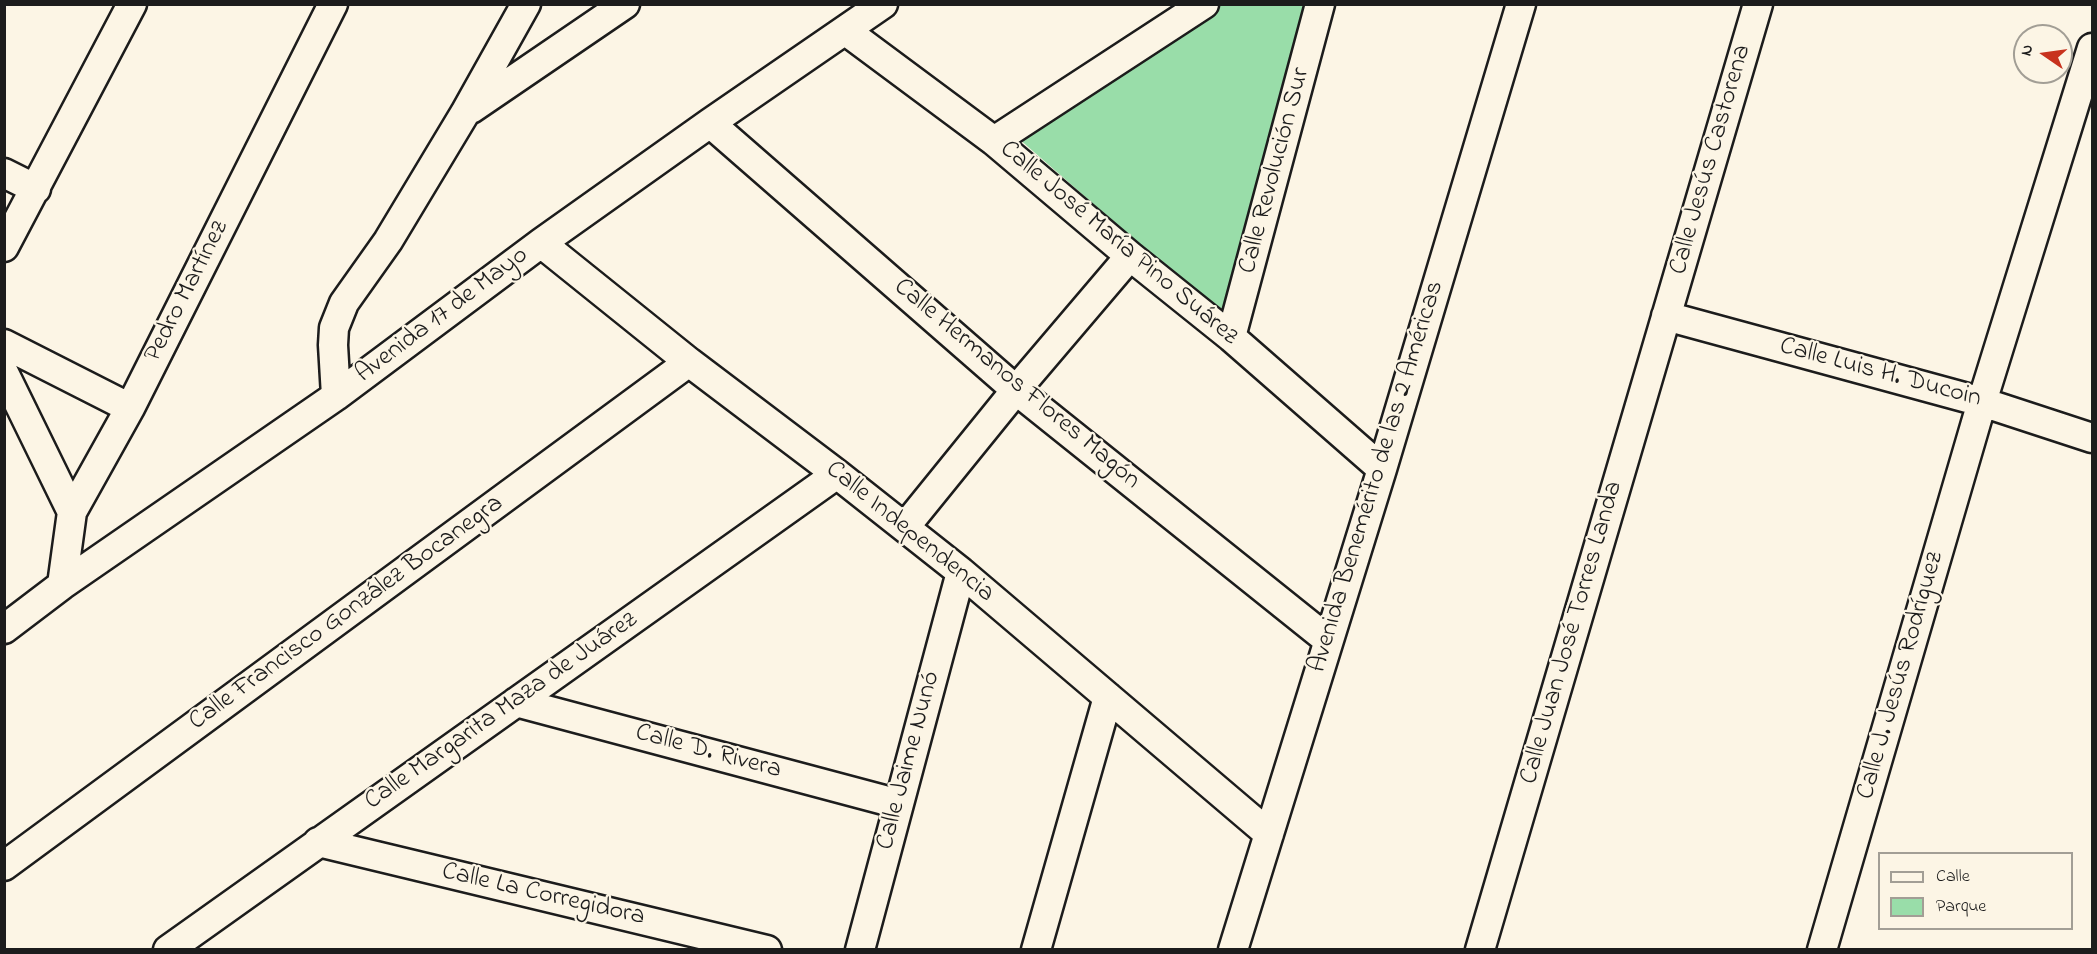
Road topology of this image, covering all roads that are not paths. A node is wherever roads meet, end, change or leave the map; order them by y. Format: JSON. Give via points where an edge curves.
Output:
{"nodes":[{"id":1,"x":132,"y":4,"type":"edge"},
{"id":2,"x":333,"y":4,"type":"edge"},
{"id":3,"x":526,"y":4,"type":"edge"},
{"id":4,"x":625,"y":4,"type":"edge"},
{"id":5,"x":883,"y":4,"type":"edge"},
{"id":6,"x":1204,"y":4,"type":"edge"},
{"id":7,"x":1320,"y":4,"type":"edge"},
{"id":8,"x":1521,"y":4,"type":"edge"},
{"id":9,"x":1758,"y":4,"type":"edge"},
{"id":10,"x":846,"y":31,"type":"junction"},
{"id":11,"x":2092,"y":48,"type":"edge"},
{"id":12,"x":465,"y":113,"type":"junction"},
{"id":13,"x":710,"y":123,"type":"junction"},
{"id":14,"x":994,"y":141,"type":"junction"},
{"id":15,"x":4,"y":173,"type":"edge"},
{"id":16,"x":36,"y":189,"type":"junction"},
{"id":17,"x":541,"y":243,"type":"junction"},
{"id":18,"x":4,"y":246,"type":"edge"},
{"id":19,"x":1131,"y":256,"type":"junction"},
{"id":20,"x":1666,"y":316,"type":"junction"},
{"id":21,"x":1231,"y":337,"type":"junction"},
{"id":22,"x":4,"y":344,"type":"edge"},
{"id":23,"x":689,"y":362,"type":"junction"},
{"id":24,"x":4,"y":373,"type":"edge"},
{"id":25,"x":1016,"y":390,"type":"junction"},
{"id":26,"x":336,"y":396,"type":"junction"},
{"id":27,"x":1982,"y":402,"type":"junction"},
{"id":28,"x":130,"y":408,"type":"junction"},
{"id":29,"x":2092,"y":438,"type":"edge"},
{"id":30,"x":1382,"y":469,"type":"junction"},
{"id":31,"x":837,"y":474,"type":"junction"},
{"id":32,"x":72,"y":512,"type":"junction"},
{"id":33,"x":905,"y":528,"type":"junction"},
{"id":34,"x":961,"y":572,"type":"junction"},
{"id":35,"x":62,"y":585,"type":"junction"},
{"id":36,"x":4,"y":629,"type":"edge"},
{"id":37,"x":1328,"y":640,"type":"junction"},
{"id":38,"x":1108,"y":697,"type":"junction"},
{"id":39,"x":516,"y":702,"type":"junction"},
{"id":40,"x":899,"y":804,"type":"junction"},
{"id":41,"x":1269,"y":834,"type":"junction"},
{"id":42,"x":318,"y":842,"type":"junction"},
{"id":43,"x":4,"y":866,"type":"edge"},
{"id":44,"x":168,"y":950,"type":"edge"},
{"id":45,"x":767,"y":950,"type":"edge"},
{"id":46,"x":860,"y":950,"type":"edge"},
{"id":47,"x":1036,"y":950,"type":"edge"},
{"id":48,"x":1233,"y":950,"type":"edge"},
{"id":49,"x":1480,"y":950,"type":"edge"},
{"id":50,"x":1822,"y":950,"type":"edge"}],
"edges":[{"from":1,"to":16,"type":"street"},
{"from":2,"to":28,"type":"street","name":"Pedro Martínez"},
{"from":3,"to":12,"type":"street"},
{"from":4,"to":12,"type":"street"},
{"from":5,"to":10,"type":"street","name":"Avenida 17 de Mayo"},
{"from":6,"to":14,"type":"street"},
{"from":7,"to":21,"type":"street","name":"Calle Revolución Sur"},
{"from":8,"to":30,"type":"street","name":"Avenida Benemérito de las 2 Américas"},
{"from":9,"to":20,"type":"street","name":"Calle Jesús Castorena"},
{"from":10,"to":13,"type":"street","name":"Avenida 17 de Mayo"},
{"from":10,"to":14,"type":"street","name":"Calle José María Pino Suárez"},
{"from":11,"to":27,"type":"street","name":"Calle J. Jesús Rodríguez"},
{"from":12,"to":26,"type":"street","via":[[388,241],[344,303],[334,328]]},
{"from":13,"to":17,"type":"street","name":"Avenida 17 de Mayo"},
{"from":13,"to":25,"type":"street","name":"Calle Hermanos Flores Magón"},
{"from":14,"to":19,"type":"street","name":"Calle José María Pino Suárez"},
{"from":15,"to":16,"type":"street"},
{"from":16,"to":18,"type":"street"},
{"from":17,"to":23,"type":"street","name":"Calle Independencia"},
{"from":17,"to":26,"type":"street","name":"Avenida 17 de Mayo"},
{"from":19,"to":21,"type":"street","name":"Calle José María Pino Suárez"},
{"from":19,"to":25,"type":"street"},
{"from":20,"to":27,"type":"street","name":"Calle Luis H. Ducoin"},
{"from":20,"to":49,"type":"street","name":"Calle Juan José Torres Landa"},
{"from":21,"to":30,"type":"street","name":"Calle José María Pino Suárez"},
{"from":22,"to":28,"type":"street"},
{"from":23,"to":31,"type":"street","name":"Calle Independencia"},
{"from":23,"to":43,"type":"street","name":"Calle Francisco González Bocanegra"},
{"from":24,"to":32,"type":"street"},
{"from":25,"to":33,"type":"street"},
{"from":25,"to":37,"type":"street","name":"Calle Hermanos Flores Magón"},
{"from":26,"to":35,"type":"street","name":"Avenida 17 de Mayo"},
{"from":27,"to":29,"type":"street","name":"Calle Luis H. Ducoin"},
{"from":27,"to":50,"type":"street","name":"Calle J. Jesús Rodríguez"},
{"from":28,"to":32,"type":"street","name":"Pedro Martínez"},
{"from":30,"to":37,"type":"street","name":"Avenida Benemérito de las 2 Américas"},
{"from":31,"to":33,"type":"street","name":"Calle Independencia"},
{"from":31,"to":39,"type":"street","name":"Calle Margarita Maza de Juárez"},
{"from":32,"to":35,"type":"street","name":"Pedro Martínez"},
{"from":33,"to":34,"type":"street","name":"Calle Independencia"},
{"from":34,"to":38,"type":"street","name":"Calle Independencia"},
{"from":34,"to":40,"type":"street","name":"Calle Jaime Nunó"},
{"from":35,"to":36,"type":"street","name":"Avenida 17 de Mayo"},
{"from":37,"to":41,"type":"street","name":"Avenida Benemérito de las 2 Américas"},
{"from":38,"to":41,"type":"street","name":"Calle Independencia"},
{"from":38,"to":47,"type":"street"},
{"from":39,"to":40,"type":"street","name":"Calle D. Rivera"},
{"from":39,"to":42,"type":"street","name":"Calle Margarita Maza de Juárez"},
{"from":40,"to":46,"type":"street","name":"Calle Jaime Nunó"},
{"from":41,"to":48,"type":"street","name":"Avenida Benemérito de las 2 Américas"},
{"from":42,"to":44,"type":"street","name":"Calle Margarita Maza de Juárez"},
{"from":42,"to":45,"type":"street","name":"Calle La Corregidora"}]}
